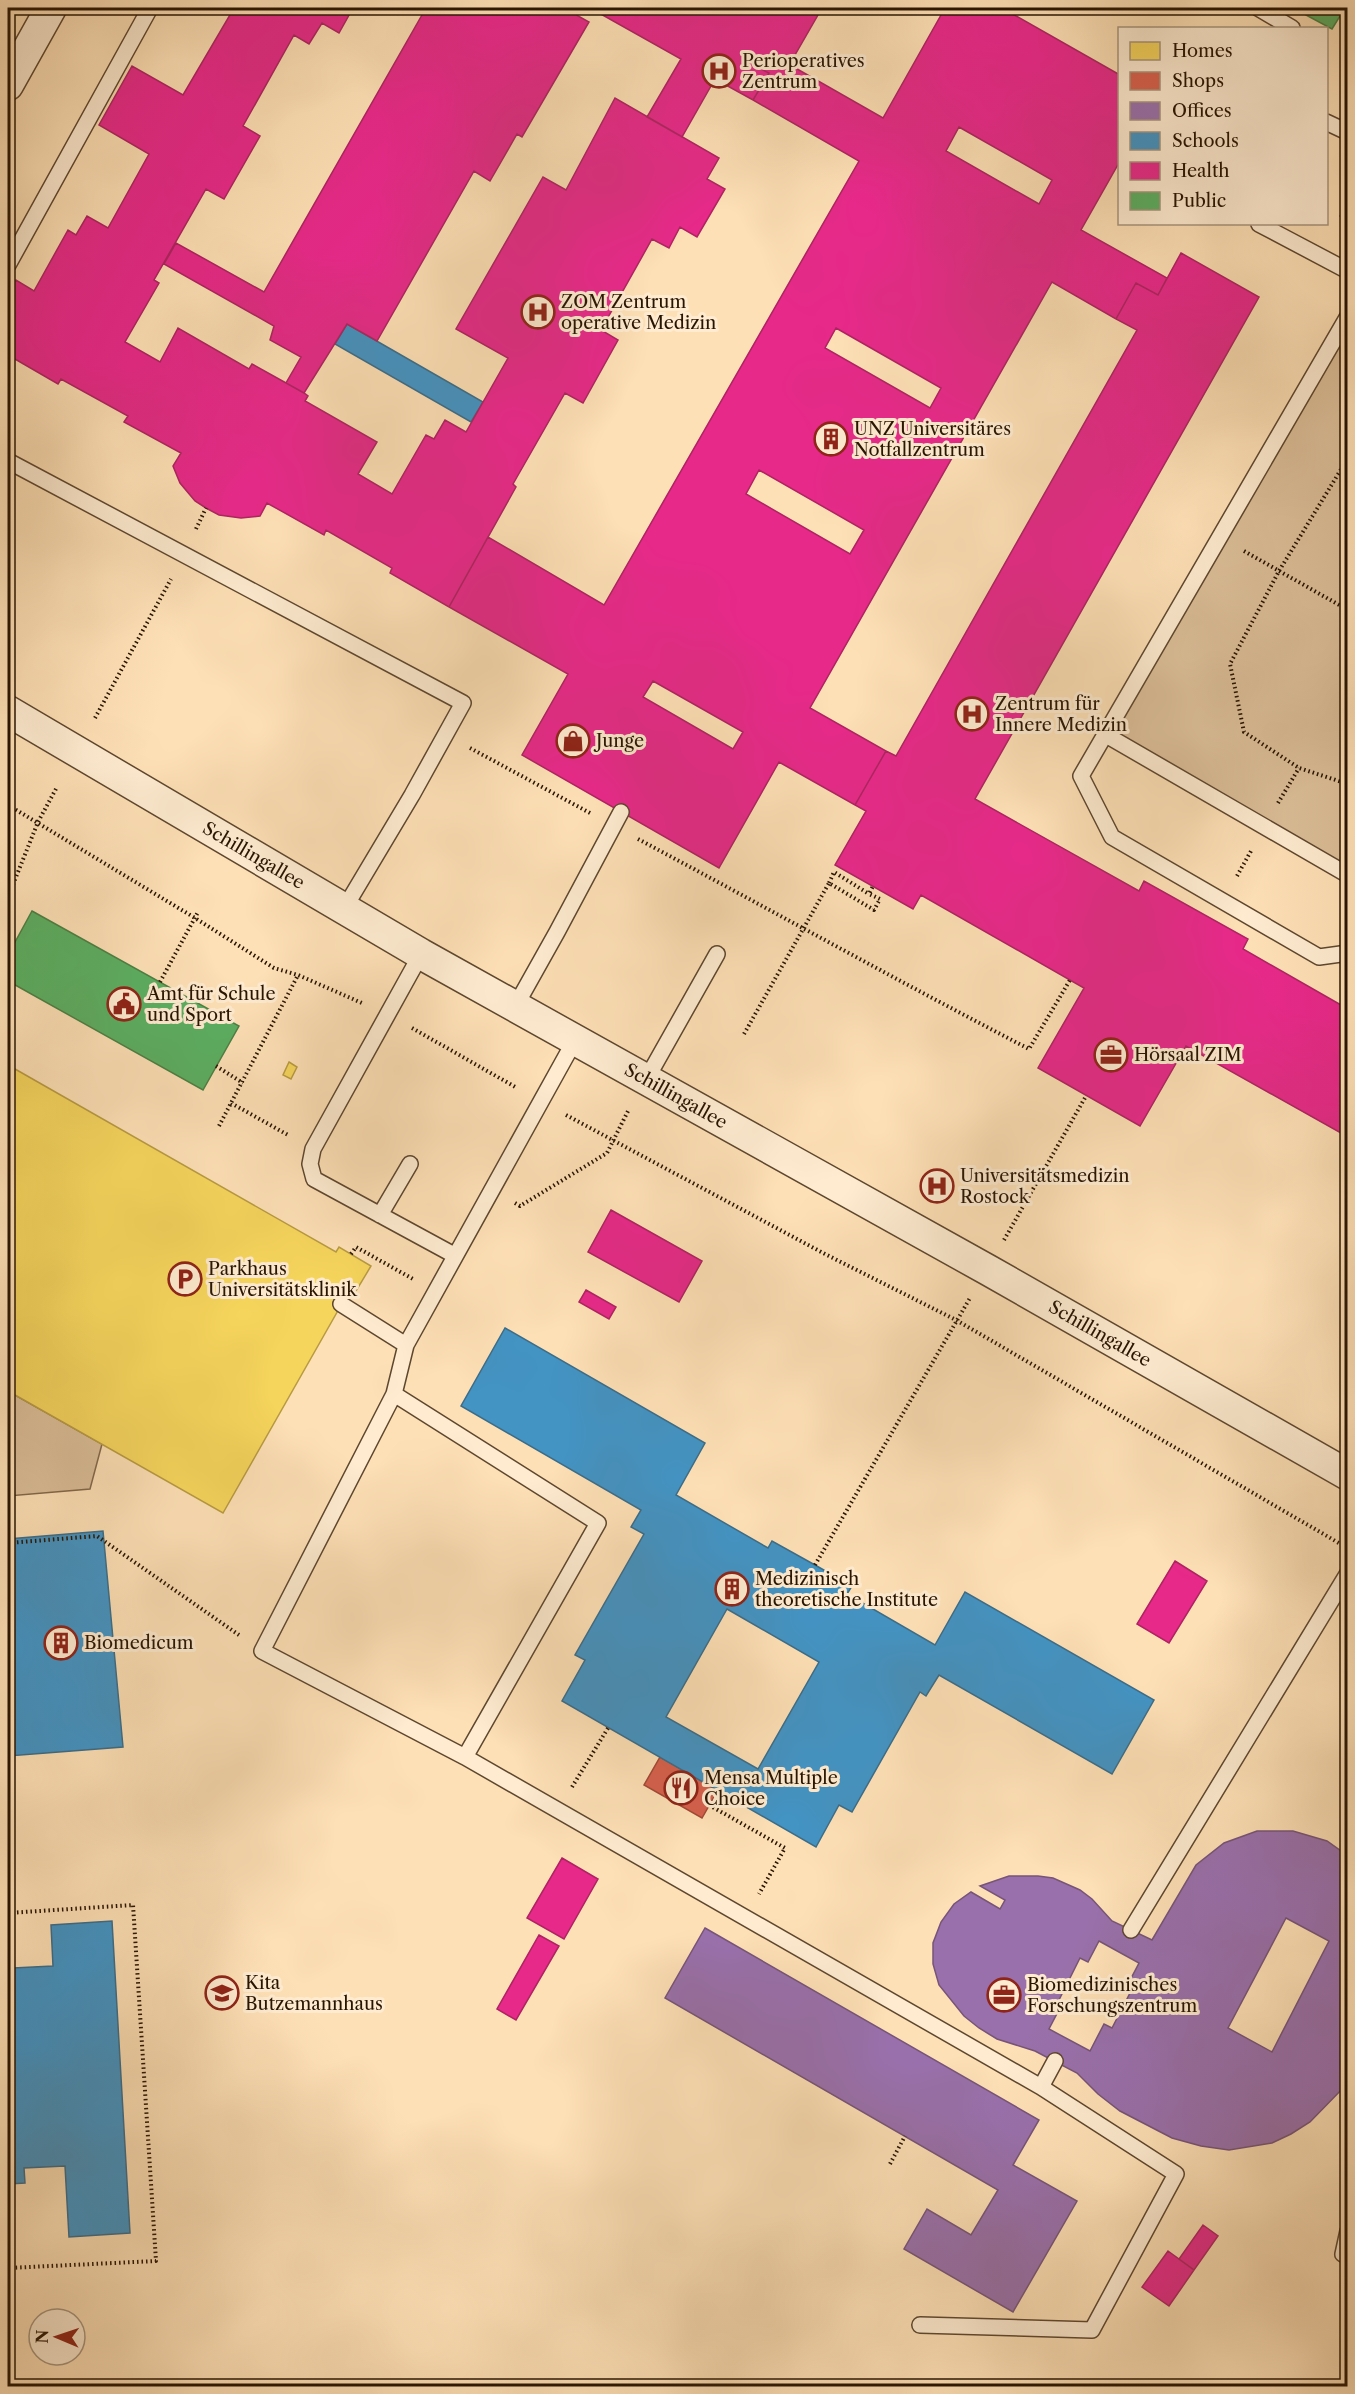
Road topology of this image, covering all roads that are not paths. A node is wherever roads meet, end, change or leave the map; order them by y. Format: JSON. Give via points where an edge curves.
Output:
{"nodes":[{"id":1,"x":51,"y":8,"type":"edge"},
{"id":2,"x":150,"y":8,"type":"edge"},
{"id":3,"x":1258,"y":8,"type":"edge"},
{"id":4,"x":1290,"y":27,"type":"edge"},
{"id":5,"x":10,"y":73,"type":"edge"},
{"id":6,"x":1328,"y":123,"type":"edge"},
{"id":7,"x":1343,"y":130,"type":"dead end"},
{"id":8,"x":1261,"y":225,"type":"edge"},
{"id":9,"x":8,"y":265,"type":"edge"},
{"id":10,"x":1347,"y":271,"type":"edge"},
{"id":11,"x":1347,"y":316,"type":"edge"},
{"id":12,"x":8,"y":448,"type":"edge"},
{"id":13,"x":14,"y":464,"type":"edge"},
{"id":14,"x":8,"y":711,"type":"edge"},
{"id":15,"x":1106,"y":735,"type":"junction"},
{"id":16,"x":621,"y":812,"type":"dead end"},
{"id":17,"x":1347,"y":875,"type":"edge"},
{"id":18,"x":344,"y":909,"type":"junction"},
{"id":19,"x":1347,"y":952,"type":"edge"},
{"id":20,"x":421,"y":954,"type":"junction"},
{"id":21,"x":717,"y":954,"type":"dead end"},
{"id":22,"x":515,"y":1007,"type":"junction"},
{"id":23,"x":575,"y":1041,"type":"junction"},
{"id":24,"x":646,"y":1080,"type":"junction"},
{"id":25,"x":410,"y":1164,"type":"dead end"},
{"id":26,"x":380,"y":1215,"type":"junction"},
{"id":27,"x":454,"y":1255,"type":"junction"},
{"id":28,"x":341,"y":1304,"type":"dead end"},
{"id":29,"x":406,"y":1345,"type":"junction"},
{"id":30,"x":394,"y":1394,"type":"junction"},
{"id":31,"x":1347,"y":1476,"type":"edge"},
{"id":32,"x":1347,"y":1573,"type":"edge"},
{"id":33,"x":465,"y":1757,"type":"junction"},
{"id":34,"x":1131,"y":1929,"type":"dead end"},
{"id":35,"x":1055,"y":2061,"type":"dead end"},
{"id":36,"x":1041,"y":2087,"type":"junction"},
{"id":37,"x":1347,"y":2231,"type":"edge"},
{"id":38,"x":1347,"y":2257,"type":"edge"},
{"id":39,"x":920,"y":2325,"type":"dead end"}],
"edges":[{"from":1,"to":5,"type":"street"},
{"from":2,"to":9,"type":"lane"},
{"from":3,"to":4,"type":"lane"},
{"from":6,"to":7,"type":"lane"},
{"from":8,"to":10,"type":"lane"},
{"from":11,"to":15,"type":"lane"},
{"from":12,"to":13,"type":"lane"},
{"from":13,"to":18,"type":"lane","via":[[463,703]]},
{"from":14,"to":18,"type":"street","name":"Schillingallee"},
{"from":15,"to":17,"type":"lane"},
{"from":15,"to":19,"type":"lane","via":[[1081,777],[1112,837],[1319,957]]},
{"from":16,"to":22,"type":"lane"},
{"from":18,"to":20,"type":"street","name":"Schillingallee"},
{"from":20,"to":22,"type":"street","name":"Schillingallee"},
{"from":20,"to":26,"type":"lane","via":[[313,1149],[310,1164],[314,1179]]},
{"from":21,"to":24,"type":"lane"},
{"from":22,"to":23,"type":"street","name":"Schillingallee"},
{"from":23,"to":24,"type":"street","name":"Schillingallee"},
{"from":23,"to":27,"type":"lane"},
{"from":24,"to":31,"type":"street","name":"Schillingallee"},
{"from":25,"to":26,"type":"lane"},
{"from":26,"to":27,"type":"lane"},
{"from":27,"to":29,"type":"lane"},
{"from":28,"to":29,"type":"lane"},
{"from":29,"to":30,"type":"lane"},
{"from":30,"to":33,"type":"lane","via":[[598,1523]]},
{"from":30,"to":33,"type":"lane","via":[[262,1651]]},
{"from":32,"to":34,"type":"lane"},
{"from":33,"to":36,"type":"lane"},
{"from":35,"to":36,"type":"lane"},
{"from":36,"to":39,"type":"lane","via":[[1176,2174],[1092,2330]]},
{"from":37,"to":38,"type":"lane","via":[[1343,2254]]}]}
